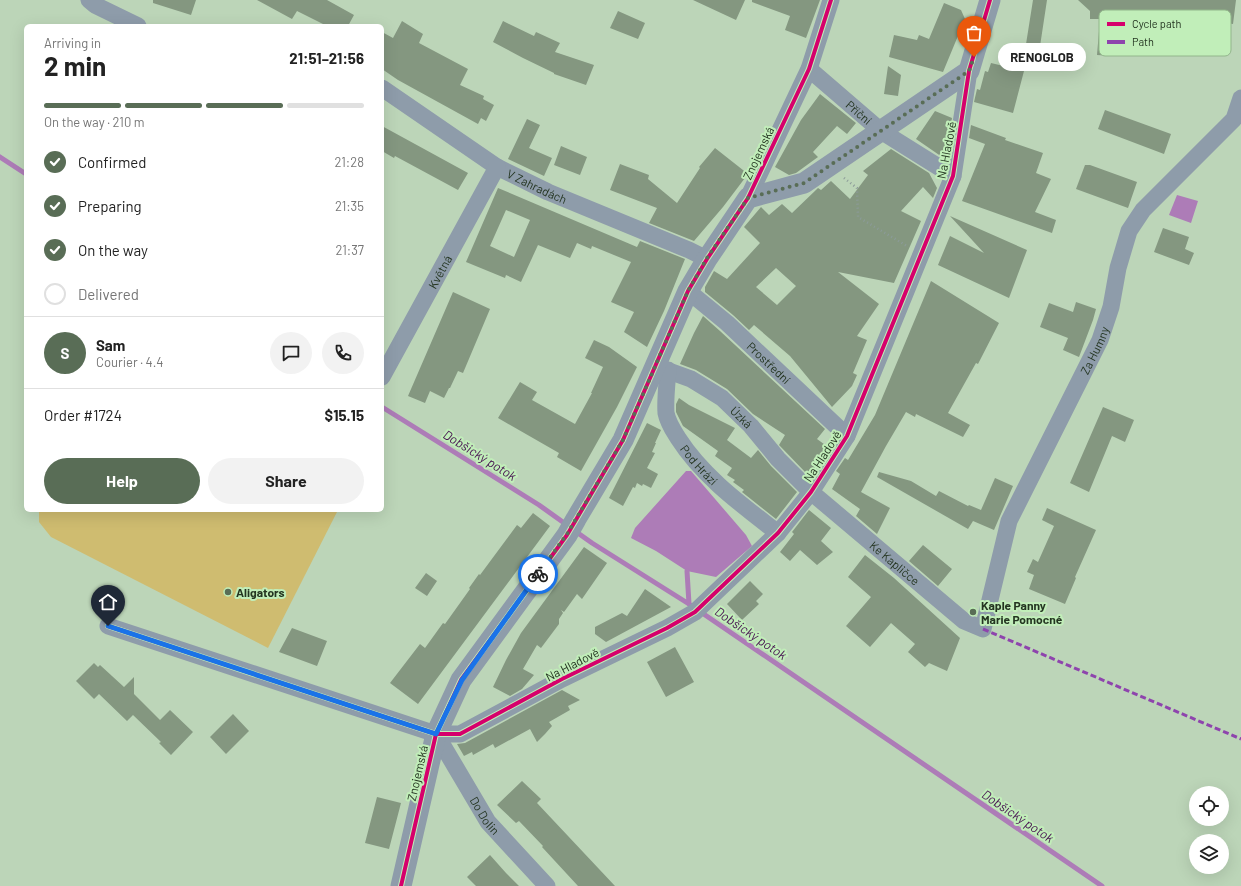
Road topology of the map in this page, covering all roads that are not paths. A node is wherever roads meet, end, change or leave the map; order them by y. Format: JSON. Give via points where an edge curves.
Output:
{"nodes":[{"id":1,"x":90,"y":0,"type":"edge"},
{"id":2,"x":831,"y":0,"type":"edge"},
{"id":3,"x":990,"y":0,"type":"edge"},
{"id":4,"x":134,"y":24,"type":"edge"},
{"id":5,"x":809,"y":69,"type":"junction"},
{"id":6,"x":969,"y":71,"type":"junction"},
{"id":7,"x":384,"y":89,"type":"edge"},
{"id":8,"x":1241,"y":98,"type":"edge"},
{"id":9,"x":881,"y":131,"type":"junction"},
{"id":10,"x":497,"y":166,"type":"junction"},
{"id":11,"x":953,"y":176,"type":"junction"},
{"id":12,"x":748,"y":198,"type":"junction"},
{"id":13,"x":707,"y":258,"type":"junction"},
{"id":14,"x":688,"y":291,"type":"junction"},
{"id":15,"x":662,"y":368,"type":"junction"},
{"id":16,"x":384,"y":373,"type":"edge"},
{"id":17,"x":847,"y":436,"type":"junction"},
{"id":18,"x":811,"y":492,"type":"junction"},
{"id":19,"x":778,"y":533,"type":"junction"},
{"id":20,"x":108,"y":626,"type":"dead end"},
{"id":21,"x":983,"y":629,"type":"joint"},
{"id":22,"x":436,"y":734,"type":"junction"},
{"id":23,"x":401,"y":886,"type":"edge"},
{"id":24,"x":547,"y":886,"type":"edge"}],
"edges":[{"from":1,"to":4,"type":"street"},
{"from":2,"to":5,"type":"street","name":"Znojemská"},
{"from":3,"to":6,"type":"street","name":"Na Hladově"},
{"from":5,"to":9,"type":"street","name":"Příční"},
{"from":5,"to":12,"type":"street","name":"Znojemská"},
{"from":6,"to":9,"type":"street"},
{"from":6,"to":11,"type":"street","name":"Na Hladově"},
{"from":7,"to":10,"type":"street","name":"V Zahradách"},
{"from":8,"to":21,"type":"street","name":"Za Humny","via":[[1234,119],[1143,210],[1129,231],[1118,268],[1111,307],[1100,340],[1009,521]]},
{"from":9,"to":11,"type":"street","name":"Příční"},
{"from":9,"to":12,"type":"street","via":[[804,183]]},
{"from":10,"to":13,"type":"street","name":"V Zahradách","via":[[548,192]]},
{"from":10,"to":16,"type":"street","name":"Květná"},
{"from":11,"to":17,"type":"street","name":"Na Hladově"},
{"from":12,"to":13,"type":"street","name":"Znojemská"},
{"from":13,"to":14,"type":"street","name":"Znojemská"},
{"from":14,"to":15,"type":"street","name":"Znojemská"},
{"from":14,"to":17,"type":"street","name":"Prostřední","via":[[727,323]]},
{"from":15,"to":18,"type":"street","name":"Úzká","via":[[691,378],[722,398]]},
{"from":15,"to":19,"type":"street","name":"Pod Hrází","via":[[669,424],[685,449],[730,495]]},
{"from":15,"to":22,"type":"street","name":"Znojemská","via":[[571,527],[462,680]]},
{"from":17,"to":18,"type":"street","name":"Na Hladově"},
{"from":18,"to":19,"type":"street","name":"Na Hladově"},
{"from":18,"to":21,"type":"street","name":"Ke Kapličce","via":[[964,621]]},
{"from":19,"to":22,"type":"street","name":"Na Hladově","via":[[699,608],[667,628],[562,679],[460,734]]},
{"from":20,"to":22,"type":"street","name":"Na Hladově"},
{"from":22,"to":23,"type":"street","name":"Znojemská"},
{"from":22,"to":24,"type":"street","name":"Do Dolin","via":[[488,822]]}]}
